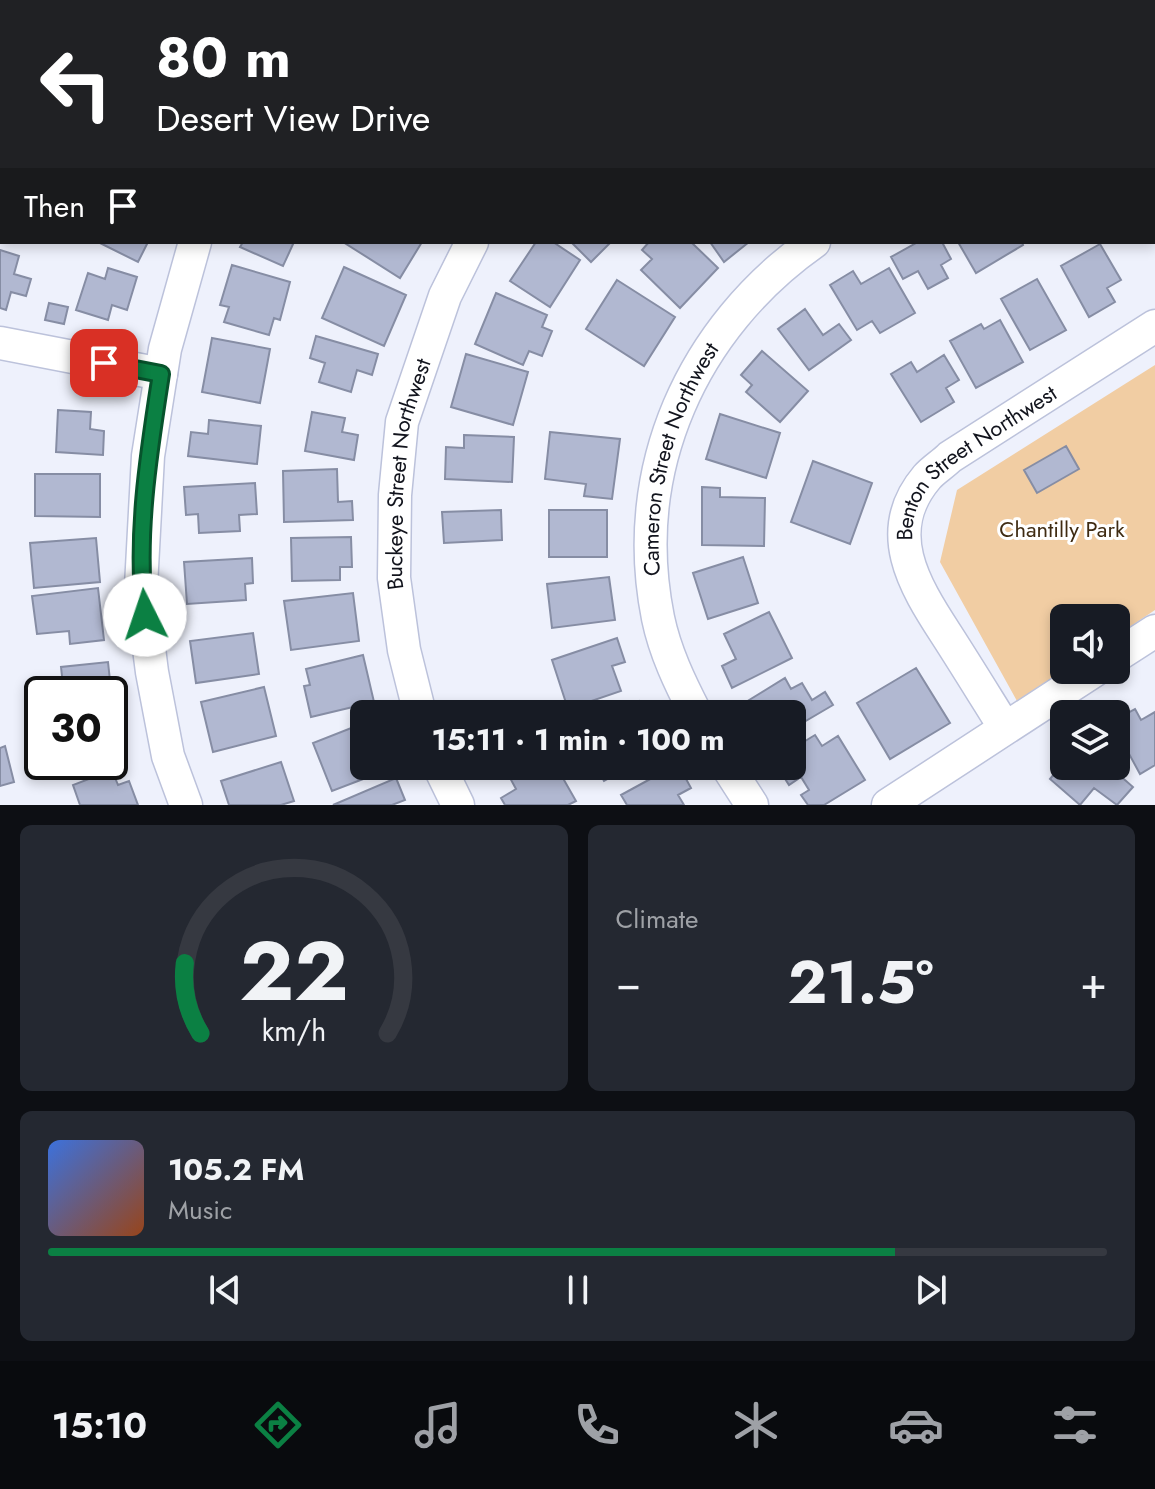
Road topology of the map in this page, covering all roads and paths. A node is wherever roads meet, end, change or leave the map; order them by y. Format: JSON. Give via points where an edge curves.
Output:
{"nodes":[{"id":1,"x":194,"y":244,"type":"edge"},
{"id":2,"x":471,"y":244,"type":"edge"},
{"id":3,"x":811,"y":244,"type":"edge"},
{"id":4,"x":1155,"y":326,"type":"edge"},
{"id":5,"x":0,"y":343,"type":"edge"},
{"id":6,"x":161,"y":374,"type":"junction"},
{"id":7,"x":1155,"y":631,"type":"edge"},
{"id":8,"x":1130,"y":647,"type":"edge"},
{"id":9,"x":1073,"y":684,"type":"edge"},
{"id":10,"x":416,"y":700,"type":"edge"},
{"id":11,"x":689,"y":700,"type":"edge"},
{"id":12,"x":1005,"y":728,"type":"junction"},
{"id":13,"x":446,"y":780,"type":"edge"},
{"id":14,"x":736,"y":780,"type":"edge"},
{"id":15,"x":186,"y":805,"type":"edge"},
{"id":16,"x":458,"y":805,"type":"edge"},
{"id":17,"x":752,"y":805,"type":"edge"},
{"id":18,"x":888,"y":805,"type":"edge"}],
"edges":[{"from":1,"to":6,"type":"street"},
{"from":2,"to":10,"type":"street","name":"Buckeye Street Northwest","via":[[445,296],[402,422],[394,578]]},
{"from":3,"to":11,"type":"street","name":"Cameron Street Northwest","via":[[765,281],[727,322],[676,408],[657,473],[650,550],[658,619]]},
{"from":4,"to":12,"type":"street","name":"Benton Street Northwest","via":[[950,457],[927,477],[911,503],[904,533],[907,564],[919,592]]},
{"from":5,"to":6,"type":"street"},
{"from":6,"to":15,"type":"street","via":[[148,456],[141,586],[168,756]]},
{"from":7,"to":8,"type":"street"},
{"from":9,"to":12,"type":"street"},
{"from":12,"to":18,"type":"street"},
{"from":13,"to":16,"type":"street"},
{"from":14,"to":17,"type":"street"}]}
